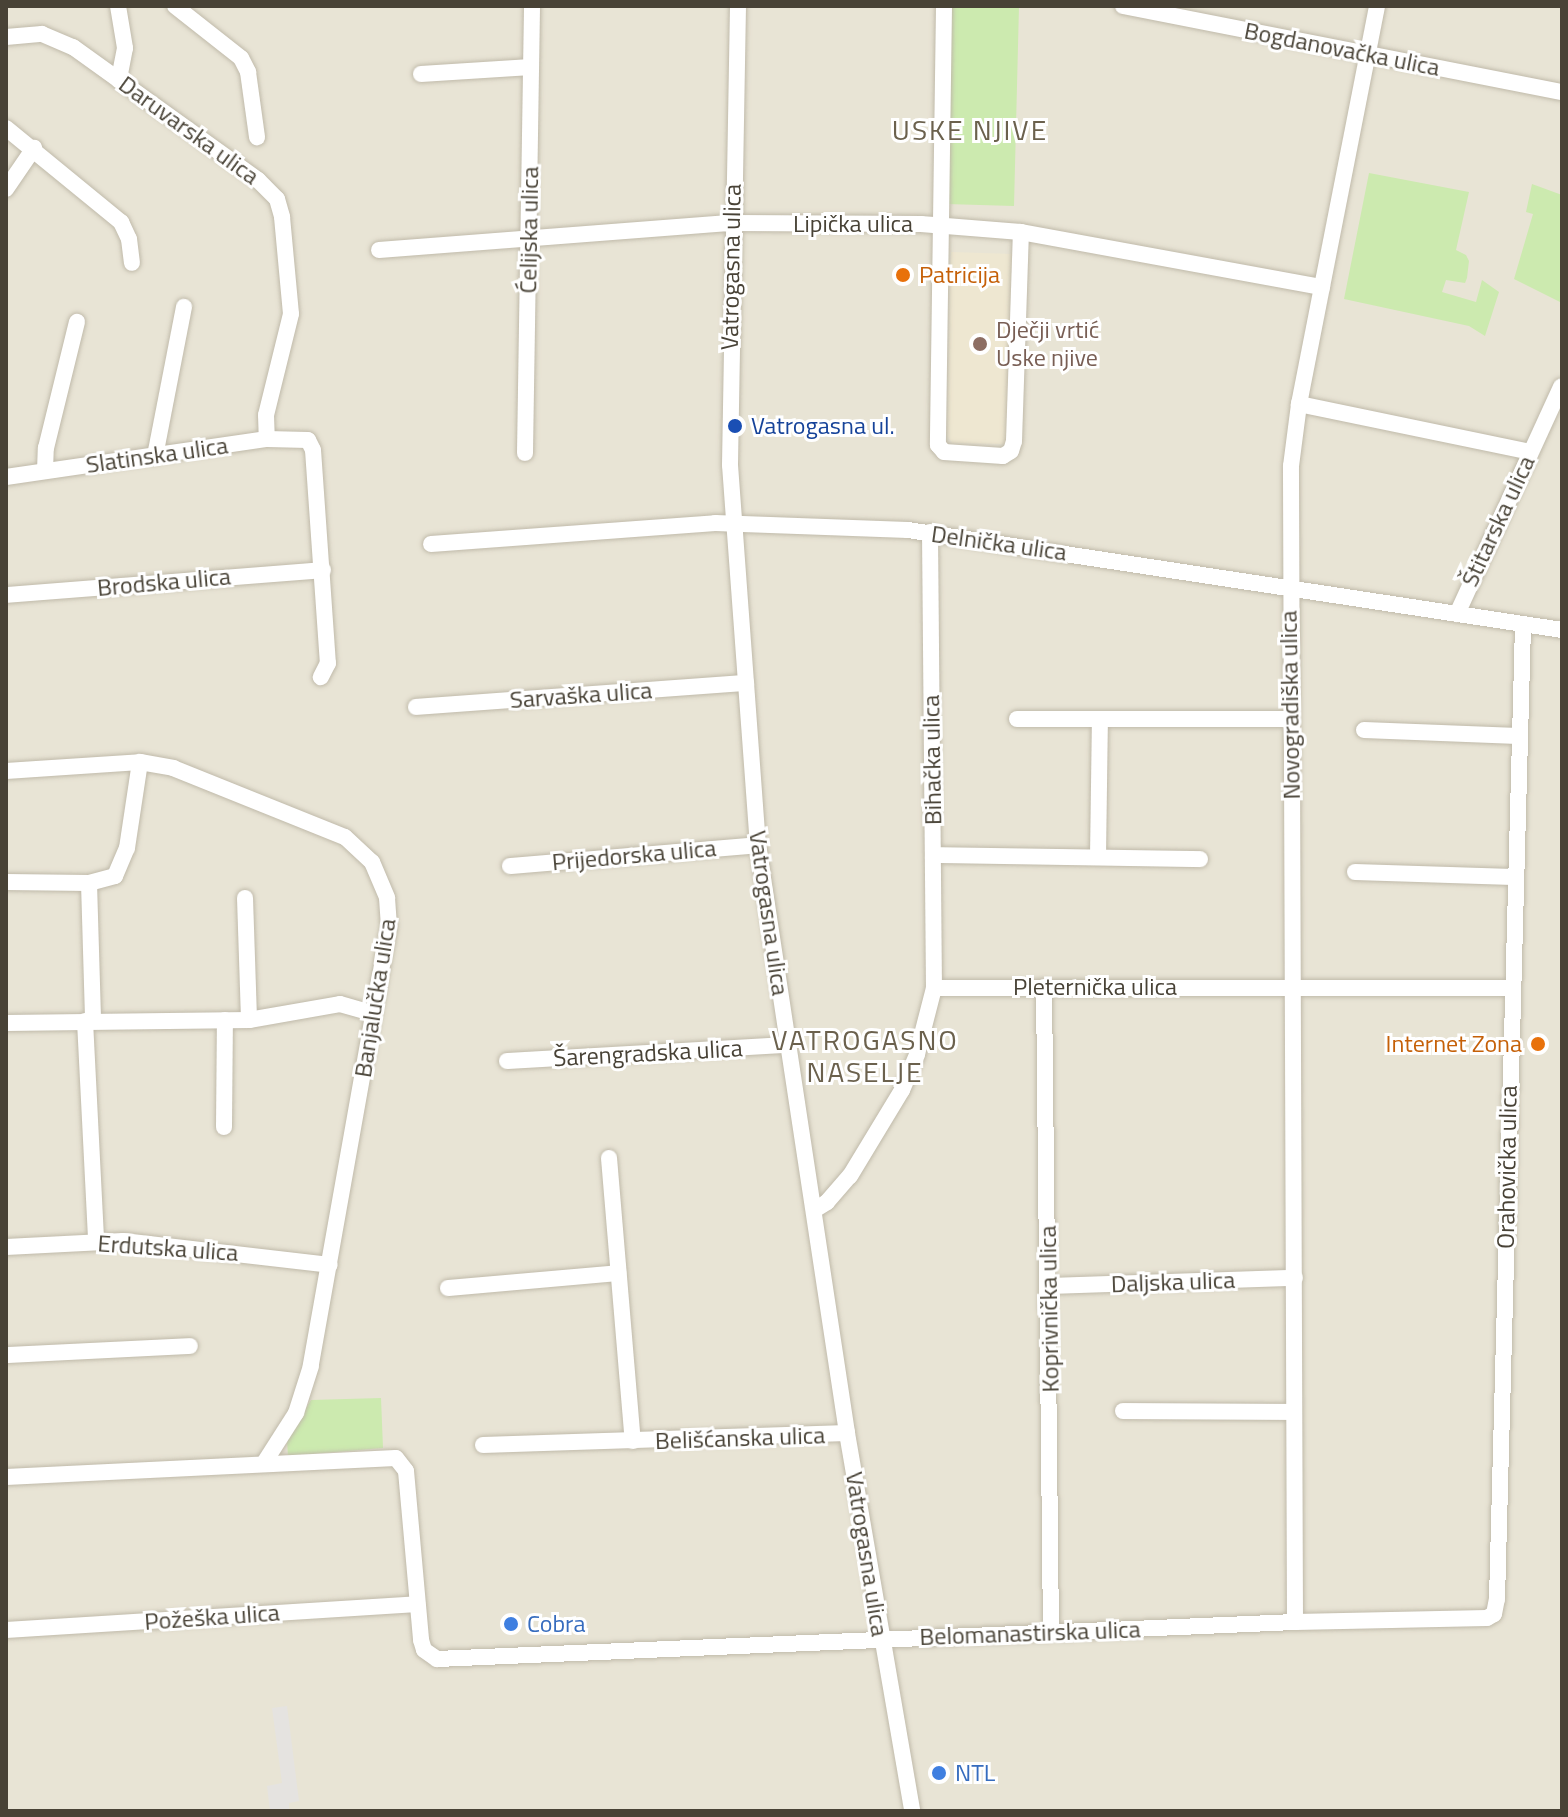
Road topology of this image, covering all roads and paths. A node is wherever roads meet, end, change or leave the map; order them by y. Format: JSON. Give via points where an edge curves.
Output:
{"nodes":[{"id":1,"x":118,"y":6,"type":"edge"},
{"id":2,"x":175,"y":6,"type":"edge"},
{"id":3,"x":532,"y":6,"type":"edge"},
{"id":4,"x":738,"y":6,"type":"edge"},
{"id":5,"x":944,"y":6,"type":"edge"},
{"id":6,"x":1123,"y":6,"type":"edge"},
{"id":7,"x":1377,"y":6,"type":"edge"},
{"id":8,"x":6,"y":37,"type":"edge"},
{"id":9,"x":1368,"y":54,"type":"junction"},
{"id":10,"x":531,"y":67,"type":"junction"},
{"id":11,"x":421,"y":74,"type":"dead end"},
{"id":12,"x":119,"y":80,"type":"junction"},
{"id":13,"x":1562,"y":92,"type":"edge"},
{"id":14,"x":6,"y":128,"type":"edge"},
{"id":15,"x":257,"y":137,"type":"dead end"},
{"id":16,"x":34,"y":148,"type":"junction"},
{"id":17,"x":6,"y":189,"type":"edge"},
{"id":18,"x":732,"y":223,"type":"junction"},
{"id":19,"x":940,"y":225,"type":"junction"},
{"id":20,"x":1021,"y":232,"type":"junction"},
{"id":21,"x":529,"y":239,"type":"junction"},
{"id":22,"x":379,"y":250,"type":"dead end"},
{"id":23,"x":132,"y":263,"type":"dead end"},
{"id":24,"x":1322,"y":287,"type":"junction"},
{"id":25,"x":184,"y":307,"type":"dead end"},
{"id":26,"x":77,"y":322,"type":"dead end"},
{"id":27,"x":1561,"y":387,"type":"edge"},
{"id":28,"x":1299,"y":404,"type":"junction"},
{"id":29,"x":267,"y":439,"type":"junction"},
{"id":30,"x":1530,"y":452,"type":"junction"},
{"id":31,"x":525,"y":453,"type":"dead end"},
{"id":32,"x":155,"y":456,"type":"junction"},
{"id":33,"x":45,"y":471,"type":"junction"},
{"id":34,"x":6,"y":477,"type":"edge"},
{"id":35,"x":735,"y":523,"type":"junction"},
{"id":36,"x":930,"y":532,"type":"junction"},
{"id":37,"x":431,"y":544,"type":"dead end"},
{"id":38,"x":323,"y":570,"type":"junction"},
{"id":39,"x":1289,"y":588,"type":"junction"},
{"id":40,"x":6,"y":595,"type":"edge"},
{"id":41,"x":1457,"y":614,"type":"junction"},
{"id":42,"x":1523,"y":624,"type":"junction"},
{"id":43,"x":1562,"y":630,"type":"edge"},
{"id":44,"x":321,"y":677,"type":"dead end"},
{"id":45,"x":746,"y":683,"type":"junction"},
{"id":46,"x":416,"y":707,"type":"dead end"},
{"id":47,"x":1017,"y":719,"type":"dead end"},
{"id":48,"x":1100,"y":719,"type":"junction"},
{"id":49,"x":1289,"y":719,"type":"junction"},
{"id":50,"x":1364,"y":730,"type":"dead end"},
{"id":51,"x":1518,"y":736,"type":"junction"},
{"id":52,"x":140,"y":762,"type":"junction"},
{"id":53,"x":6,"y":771,"type":"edge"},
{"id":54,"x":758,"y":845,"type":"junction"},
{"id":55,"x":933,"y":855,"type":"junction"},
{"id":56,"x":1098,"y":857,"type":"junction"},
{"id":57,"x":1200,"y":859,"type":"dead end"},
{"id":58,"x":510,"y":866,"type":"dead end"},
{"id":59,"x":1355,"y":872,"type":"dead end"},
{"id":60,"x":1513,"y":877,"type":"junction"},
{"id":61,"x":6,"y":882,"type":"edge"},
{"id":62,"x":89,"y":883,"type":"junction"},
{"id":63,"x":245,"y":898,"type":"dead end"},
{"id":64,"x":1294,"y":986,"type":"junction"},
{"id":65,"x":1044,"y":987,"type":"junction"},
{"id":66,"x":934,"y":988,"type":"junction"},
{"id":67,"x":1512,"y":988,"type":"junction"},
{"id":68,"x":374,"y":1014,"type":"junction"},
{"id":69,"x":225,"y":1020,"type":"junction"},
{"id":70,"x":249,"y":1020,"type":"junction"},
{"id":71,"x":89,"y":1021,"type":"junction"},
{"id":72,"x":6,"y":1023,"type":"edge"},
{"id":73,"x":788,"y":1045,"type":"junction"},
{"id":74,"x":507,"y":1061,"type":"dead end"},
{"id":75,"x":224,"y":1127,"type":"dead end"},
{"id":76,"x":609,"y":1158,"type":"dead end"},
{"id":77,"x":816,"y":1209,"type":"junction"},
{"id":78,"x":96,"y":1241,"type":"junction"},
{"id":79,"x":6,"y":1247,"type":"edge"},
{"id":80,"x":330,"y":1265,"type":"junction"},
{"id":81,"x":618,"y":1273,"type":"junction"},
{"id":82,"x":1295,"y":1278,"type":"junction"},
{"id":83,"x":1050,"y":1286,"type":"junction"},
{"id":84,"x":448,"y":1288,"type":"dead end"},
{"id":85,"x":190,"y":1346,"type":"dead end"},
{"id":86,"x":6,"y":1355,"type":"edge"},
{"id":87,"x":1123,"y":1411,"type":"dead end"},
{"id":88,"x":1294,"y":1412,"type":"junction"},
{"id":89,"x":847,"y":1433,"type":"junction"},
{"id":90,"x":633,"y":1441,"type":"junction"},
{"id":91,"x":483,"y":1445,"type":"dead end"},
{"id":92,"x":264,"y":1463,"type":"junction"},
{"id":93,"x":6,"y":1477,"type":"edge"},
{"id":94,"x":417,"y":1604,"type":"junction"},
{"id":95,"x":1494,"y":1614,"type":"joint"},
{"id":96,"x":1295,"y":1622,"type":"junction"},
{"id":97,"x":6,"y":1630,"type":"edge"},
{"id":98,"x":1051,"y":1632,"type":"junction"},
{"id":99,"x":881,"y":1640,"type":"junction"},
{"id":100,"x":912,"y":1811,"type":"edge"}],
"edges":[{"from":1,"to":12,"type":"street","via":[[125,48]]},
{"from":2,"to":15,"type":"street","via":[[241,58],[248,72]]},
{"from":3,"to":10,"type":"street","name":"Ćelijska ulica"},
{"from":4,"to":18,"type":"street","name":"Vatrogasna ulica"},
{"from":5,"to":19,"type":"street"},
{"from":6,"to":9,"type":"street","name":"Bogdanovačka ulica"},
{"from":7,"to":9,"type":"street","name":"Novogradiška ulica"},
{"from":8,"to":12,"type":"street","name":"Daruvarska ulica","via":[[57,38]]},
{"from":9,"to":13,"type":"street","name":"Bogdanovačka ulica"},
{"from":9,"to":24,"type":"street","name":"Novogradiška ulica"},
{"from":10,"to":11,"type":"street"},
{"from":10,"to":21,"type":"street","name":"Ćelijska ulica"},
{"from":12,"to":29,"type":"street","name":"Daruvarska ulica","via":[[271,190],[281,207],[291,314],[266,415]]},
{"from":14,"to":16,"type":"street"},
{"from":16,"to":17,"type":"street"},
{"from":16,"to":23,"type":"street","via":[[121,222]]},
{"from":18,"to":19,"type":"street","name":"Lipička ulica"},
{"from":18,"to":21,"type":"street","name":"Lipička ulica"},
{"from":18,"to":35,"type":"street","name":"Vatrogasna ulica","via":[[729,420]]},
{"from":19,"to":20,"type":"street","name":"Lipička ulica"},
{"from":19,"to":20,"type":"street","via":[[938,445],[955,455],[1003,456],[1014,441]]},
{"from":20,"to":24,"type":"street","name":"Lipička ulica"},
{"from":21,"to":22,"type":"street","name":"Lipička ulica"},
{"from":21,"to":31,"type":"street","name":"Ćelijska ulica"},
{"from":24,"to":28,"type":"street","name":"Novogradiška ulica"},
{"from":25,"to":32,"type":"street"},
{"from":26,"to":33,"type":"street"},
{"from":27,"to":30,"type":"street","name":"Štitarska ulica"},
{"from":28,"to":30,"type":"street"},
{"from":28,"to":39,"type":"street","name":"Novogradiška ulica","via":[[1291,466]]},
{"from":29,"to":32,"type":"street","name":"Slatinska ulica"},
{"from":29,"to":38,"type":"street","name":"Slatinska ulica","via":[[308,440],[313,450]]},
{"from":30,"to":41,"type":"street","name":"Štitarska ulica"},
{"from":32,"to":33,"type":"street","name":"Slatinska ulica"},
{"from":33,"to":34,"type":"street","name":"Slatinska ulica"},
{"from":35,"to":36,"type":"street","name":"Delnička ulica"},
{"from":35,"to":37,"type":"street","name":"Delnička ulica"},
{"from":35,"to":45,"type":"street","name":"Vatrogasna ulica"},
{"from":36,"to":39,"type":"street","name":"Delnička ulica"},
{"from":36,"to":55,"type":"street","name":"Bihačka ulica"},
{"from":38,"to":40,"type":"street","name":"Brodska ulica"},
{"from":38,"to":44,"type":"street","via":[[328,663]]},
{"from":39,"to":41,"type":"street","name":"Delnička ulica"},
{"from":39,"to":49,"type":"street","name":"Novogradiška ulica"},
{"from":41,"to":42,"type":"street","name":"Delnička ulica"},
{"from":42,"to":43,"type":"street","name":"Delnička ulica"},
{"from":42,"to":51,"type":"street","name":"Orahovička ulica"},
{"from":45,"to":46,"type":"street","name":"Sarvaška ulica"},
{"from":45,"to":54,"type":"street","name":"Vatrogasna ulica"},
{"from":47,"to":48,"type":"street"},
{"from":48,"to":49,"type":"street"},
{"from":48,"to":56,"type":"street"},
{"from":49,"to":64,"type":"street","name":"Novogradiška ulica"},
{"from":50,"to":51,"type":"street"},
{"from":51,"to":60,"type":"street","name":"Orahovička ulica"},
{"from":52,"to":53,"type":"street","name":"Banjalučka ulica"},
{"from":52,"to":62,"type":"street","via":[[122,867],[108,880]]},
{"from":52,"to":68,"type":"street","name":"Banjalučka ulica","via":[[173,768],[332,829],[365,853],[390,913]]},
{"from":54,"to":58,"type":"street","name":"Prijedorska ulica"},
{"from":54,"to":73,"type":"street","name":"Vatrogasna ulica"},
{"from":55,"to":56,"type":"street"},
{"from":55,"to":66,"type":"street","name":"Bihačka ulica"},
{"from":56,"to":57,"type":"street"},
{"from":59,"to":60,"type":"street"},
{"from":60,"to":67,"type":"street","name":"Orahovička ulica"},
{"from":61,"to":62,"type":"street"},
{"from":62,"to":71,"type":"street"},
{"from":63,"to":70,"type":"street"},
{"from":64,"to":65,"type":"street","name":"Pleternička ulica"},
{"from":64,"to":67,"type":"street","name":"Pleternička ulica"},
{"from":64,"to":82,"type":"street","name":"Novogradiška ulica"},
{"from":65,"to":66,"type":"street","name":"Pleternička ulica"},
{"from":65,"to":83,"type":"street","name":"Koprivnička ulica"},
{"from":66,"to":77,"type":"street","via":[[921,1043],[902,1090],[850,1176]]},
{"from":67,"to":95,"type":"street","name":"Orahovička ulica"},
{"from":68,"to":70,"type":"street","via":[[340,1004]]},
{"from":68,"to":80,"type":"street","name":"Banjalučka ulica"},
{"from":69,"to":70,"type":"street"},
{"from":69,"to":71,"type":"street"},
{"from":69,"to":75,"type":"street"},
{"from":71,"to":72,"type":"street"},
{"from":71,"to":78,"type":"street"},
{"from":73,"to":74,"type":"street","name":"Šarengradska ulica"},
{"from":73,"to":77,"type":"street","name":"Vatrogasna ulica"},
{"from":76,"to":81,"type":"street","name":"Belišćanska ulica"},
{"from":77,"to":89,"type":"street","name":"Vatrogasna ulica"},
{"from":78,"to":79,"type":"street","name":"Erdutska ulica"},
{"from":78,"to":80,"type":"street","name":"Erdutska ulica"},
{"from":80,"to":92,"type":"street","name":"Banjalučka ulica","via":[[304,1392]]},
{"from":81,"to":84,"type":"street"},
{"from":81,"to":90,"type":"street","name":"Belišćanska ulica"},
{"from":82,"to":83,"type":"street","name":"Daljska ulica"},
{"from":82,"to":88,"type":"street","name":"Novogradiška ulica"},
{"from":83,"to":98,"type":"street","name":"Koprivnička ulica"},
{"from":85,"to":86,"type":"street"},
{"from":87,"to":88,"type":"street"},
{"from":88,"to":96,"type":"street","name":"Novogradiška ulica"},
{"from":89,"to":90,"type":"street","name":"Belišćanska ulica"},
{"from":89,"to":99,"type":"street","name":"Vatrogasna ulica"},
{"from":90,"to":91,"type":"street","name":"Belišćanska ulica"},
{"from":92,"to":93,"type":"street"},
{"from":92,"to":94,"type":"street","via":[[396,1458],[406,1471]]},
{"from":94,"to":97,"type":"street","name":"Požeška ulica"},
{"from":94,"to":99,"type":"street","name":"Belomanastirska ulica","via":[[424,1650],[446,1660]]},
{"from":95,"to":96,"type":"street","name":"Belomanastirska ulica","via":[[1480,1620]]},
{"from":96,"to":98,"type":"street","name":"Belomanastirska ulica"},
{"from":98,"to":99,"type":"street","name":"Belomanastirska ulica"},
{"from":99,"to":100,"type":"street","name":"Vatrogasna ulica"}]}
